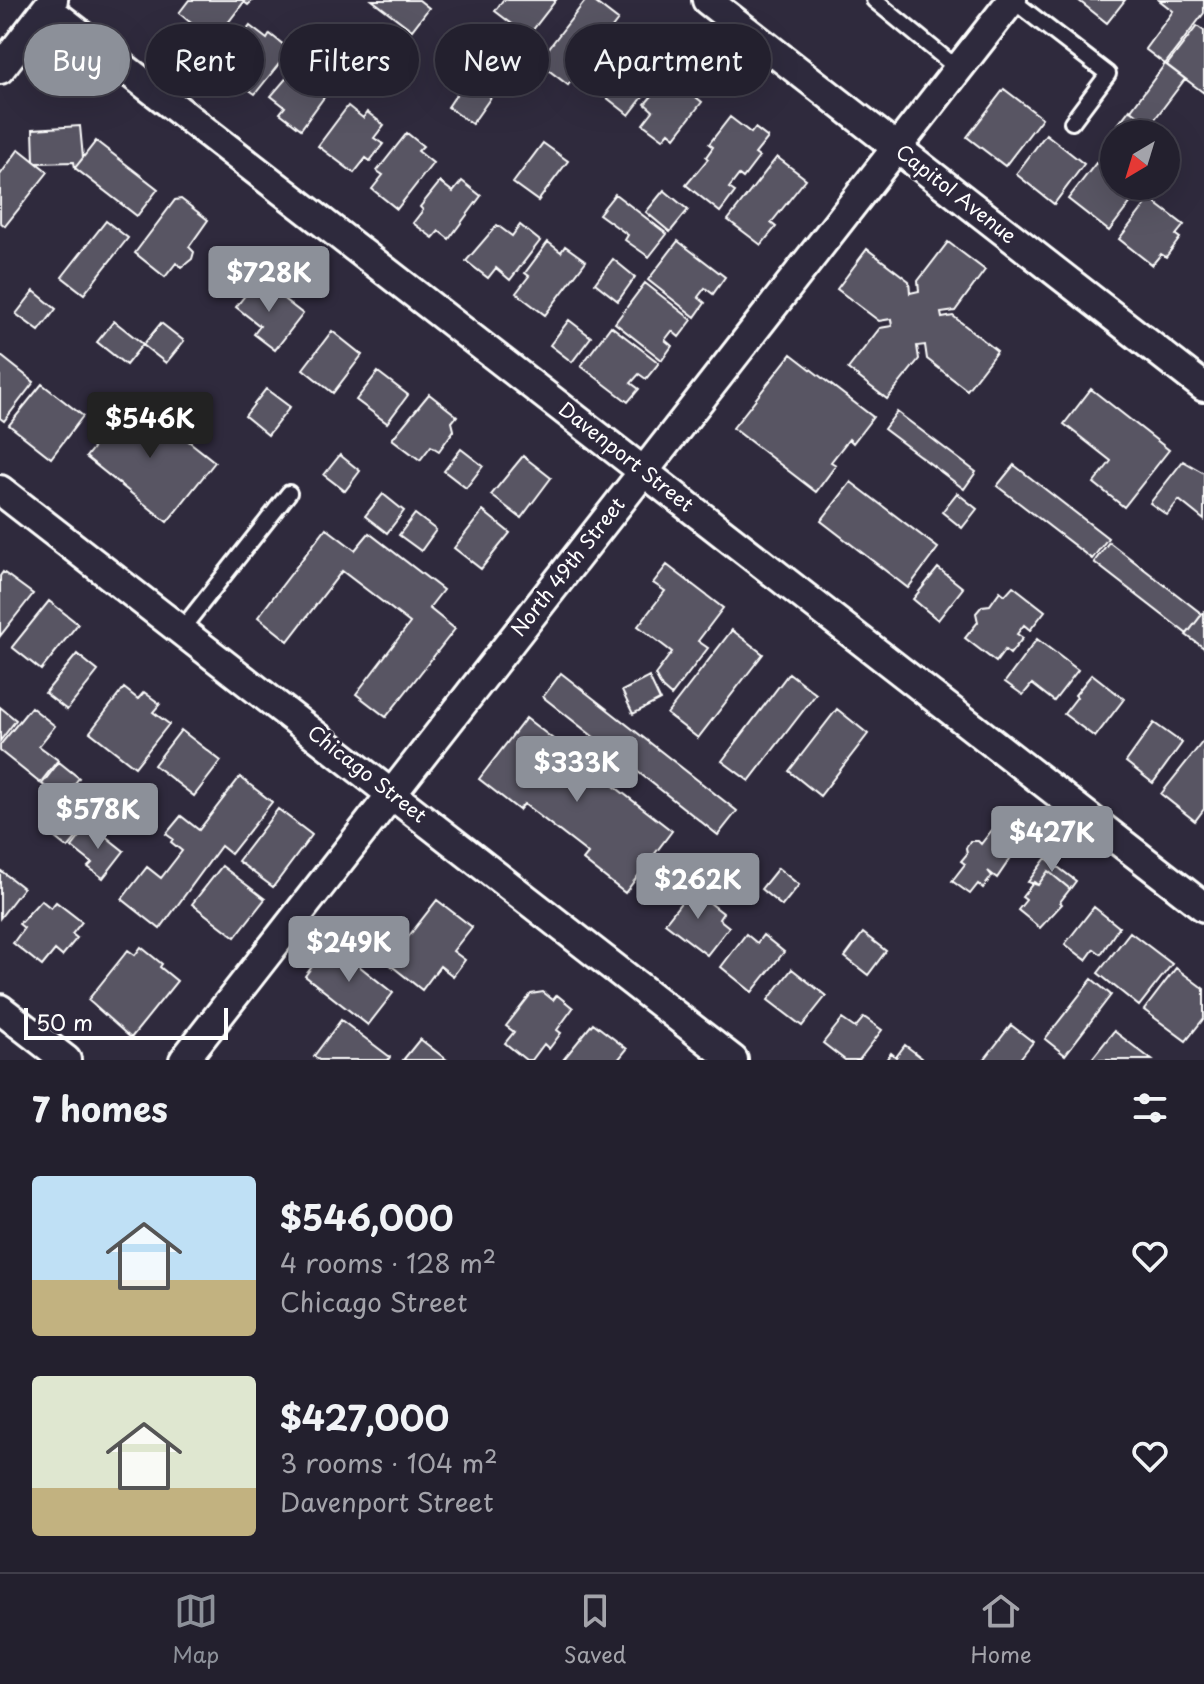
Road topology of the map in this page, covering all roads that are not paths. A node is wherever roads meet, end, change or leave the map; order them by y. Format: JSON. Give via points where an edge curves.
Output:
{"nodes":[{"id":1,"x":708,"y":0,"type":"edge"},
{"id":2,"x":874,"y":0,"type":"edge"},
{"id":3,"x":1012,"y":0,"type":"edge"},
{"id":4,"x":50,"y":4,"type":"edge"},
{"id":5,"x":0,"y":69,"type":"edge"},
{"id":6,"x":958,"y":69,"type":"junction"},
{"id":7,"x":1072,"y":122,"type":"dead end"},
{"id":8,"x":896,"y":147,"type":"junction"},
{"id":9,"x":1204,"y":387,"type":"edge"},
{"id":10,"x":643,"y":470,"type":"junction"},
{"id":11,"x":0,"y":490,"type":"edge"},
{"id":12,"x":289,"y":493,"type":"dead end"},
{"id":13,"x":181,"y":630,"type":"junction"},
{"id":14,"x":392,"y":794,"type":"junction"},
{"id":15,"x":1204,"y":907,"type":"edge"},
{"id":16,"x":0,"y":1009,"type":"edge"},
{"id":17,"x":66,"y":1060,"type":"edge"},
{"id":18,"x":184,"y":1060,"type":"edge"},
{"id":19,"x":733,"y":1060,"type":"edge"}],
"edges":[{"from":1,"to":8,"type":"street","name":"Capitol Avenue"},
{"from":2,"to":6,"type":"lane"},
{"from":3,"to":6,"type":"street","name":"North 49th Street"},
{"from":3,"to":7,"type":"lane","via":[[1108,74]]},
{"from":4,"to":5,"type":"street"},
{"from":4,"to":10,"type":"street","name":"Davenport Street"},
{"from":6,"to":8,"type":"street","name":"North 49th Street"},
{"from":8,"to":9,"type":"street","name":"Capitol Avenue"},
{"from":8,"to":10,"type":"street","name":"North 49th Street"},
{"from":10,"to":14,"type":"street","name":"North 49th Street"},
{"from":10,"to":15,"type":"street","name":"Davenport Street"},
{"from":11,"to":13,"type":"street","name":"Chicago Street"},
{"from":12,"to":13,"type":"lane"},
{"from":13,"to":14,"type":"street","name":"Chicago Street"},
{"from":14,"to":18,"type":"street","name":"North 49th Street"},
{"from":14,"to":19,"type":"street","name":"Chicago Street"},
{"from":16,"to":17,"type":"street"}]}
